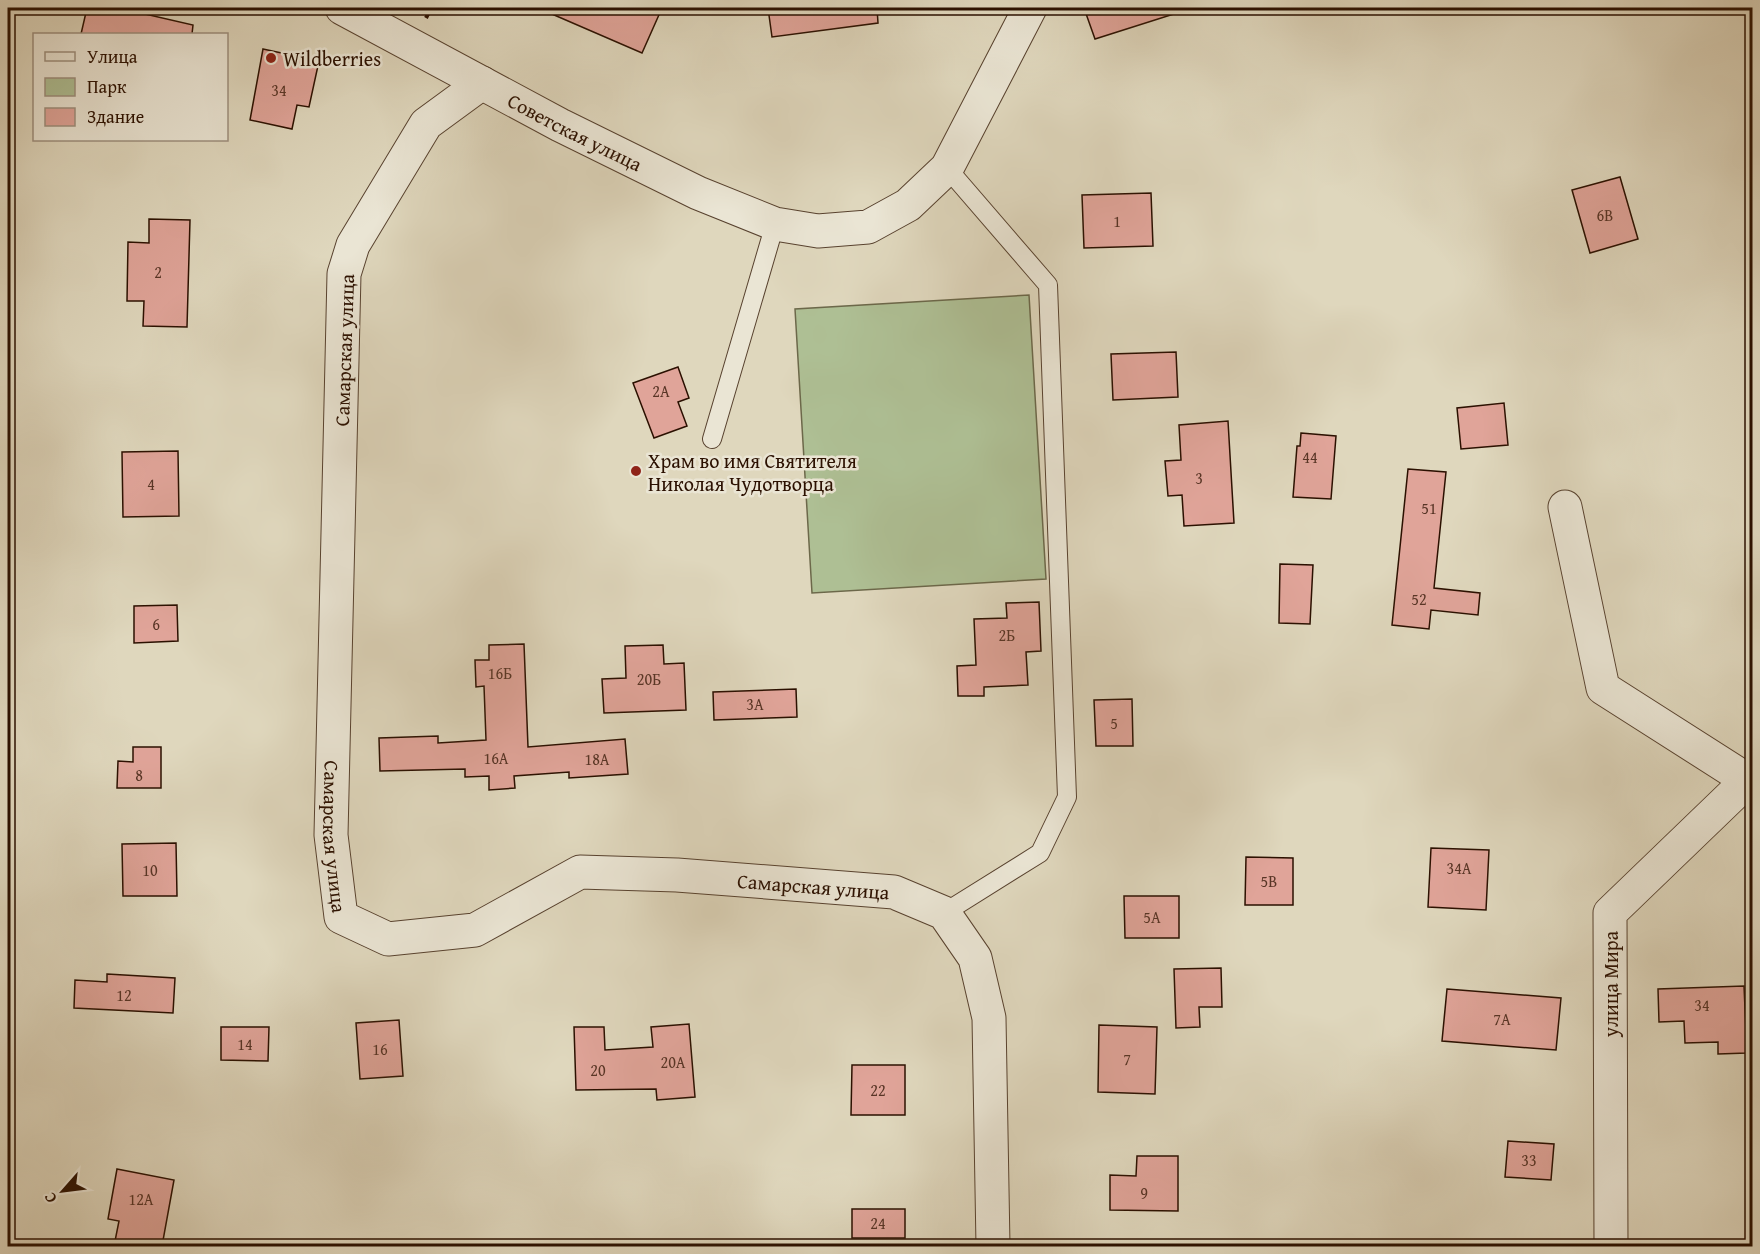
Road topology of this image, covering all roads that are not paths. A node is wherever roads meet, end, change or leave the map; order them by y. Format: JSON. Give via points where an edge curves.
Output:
{"nodes":[{"id":1,"x":342,"y":8,"type":"edge"},
{"id":2,"x":1030,"y":8,"type":"edge"},
{"id":3,"x":482,"y":83,"type":"junction"},
{"id":4,"x":947,"y":168,"type":"junction"},
{"id":5,"x":775,"y":224,"type":"junction"},
{"id":6,"x":712,"y":439,"type":"dead end"},
{"id":7,"x":1565,"y":507,"type":"dead end"},
{"id":8,"x":1750,"y":782,"type":"edge"},
{"id":9,"x":944,"y":913,"type":"junction"},
{"id":10,"x":993,"y":1246,"type":"edge"},
{"id":11,"x":1611,"y":1246,"type":"edge"}],
"edges":[{"from":1,"to":3,"type":"street","name":"Советская улица"},
{"from":2,"to":4,"type":"street","name":"Советская улица"},
{"from":3,"to":5,"type":"street","name":"Советская улица","via":[[698,193]]},
{"from":3,"to":9,"type":"street","name":"Самарская улица","via":[[426,124],[353,245],[344,274],[331,836],[341,918],[388,939],[475,930],[580,872],[677,875],[894,892]]},
{"from":4,"to":5,"type":"street","name":"Советская улица","via":[[908,205],[868,227],[818,231]]},
{"from":4,"to":9,"type":"lane","via":[[1048,285],[1067,797],[1040,853]]},
{"from":5,"to":6,"type":"lane"},
{"from":7,"to":8,"type":"street","via":[[1603,688]]},
{"from":8,"to":11,"type":"street","name":"улица Мира","via":[[1610,914]]},
{"from":9,"to":10,"type":"street","via":[[975,958],[989,1018]]}]}
